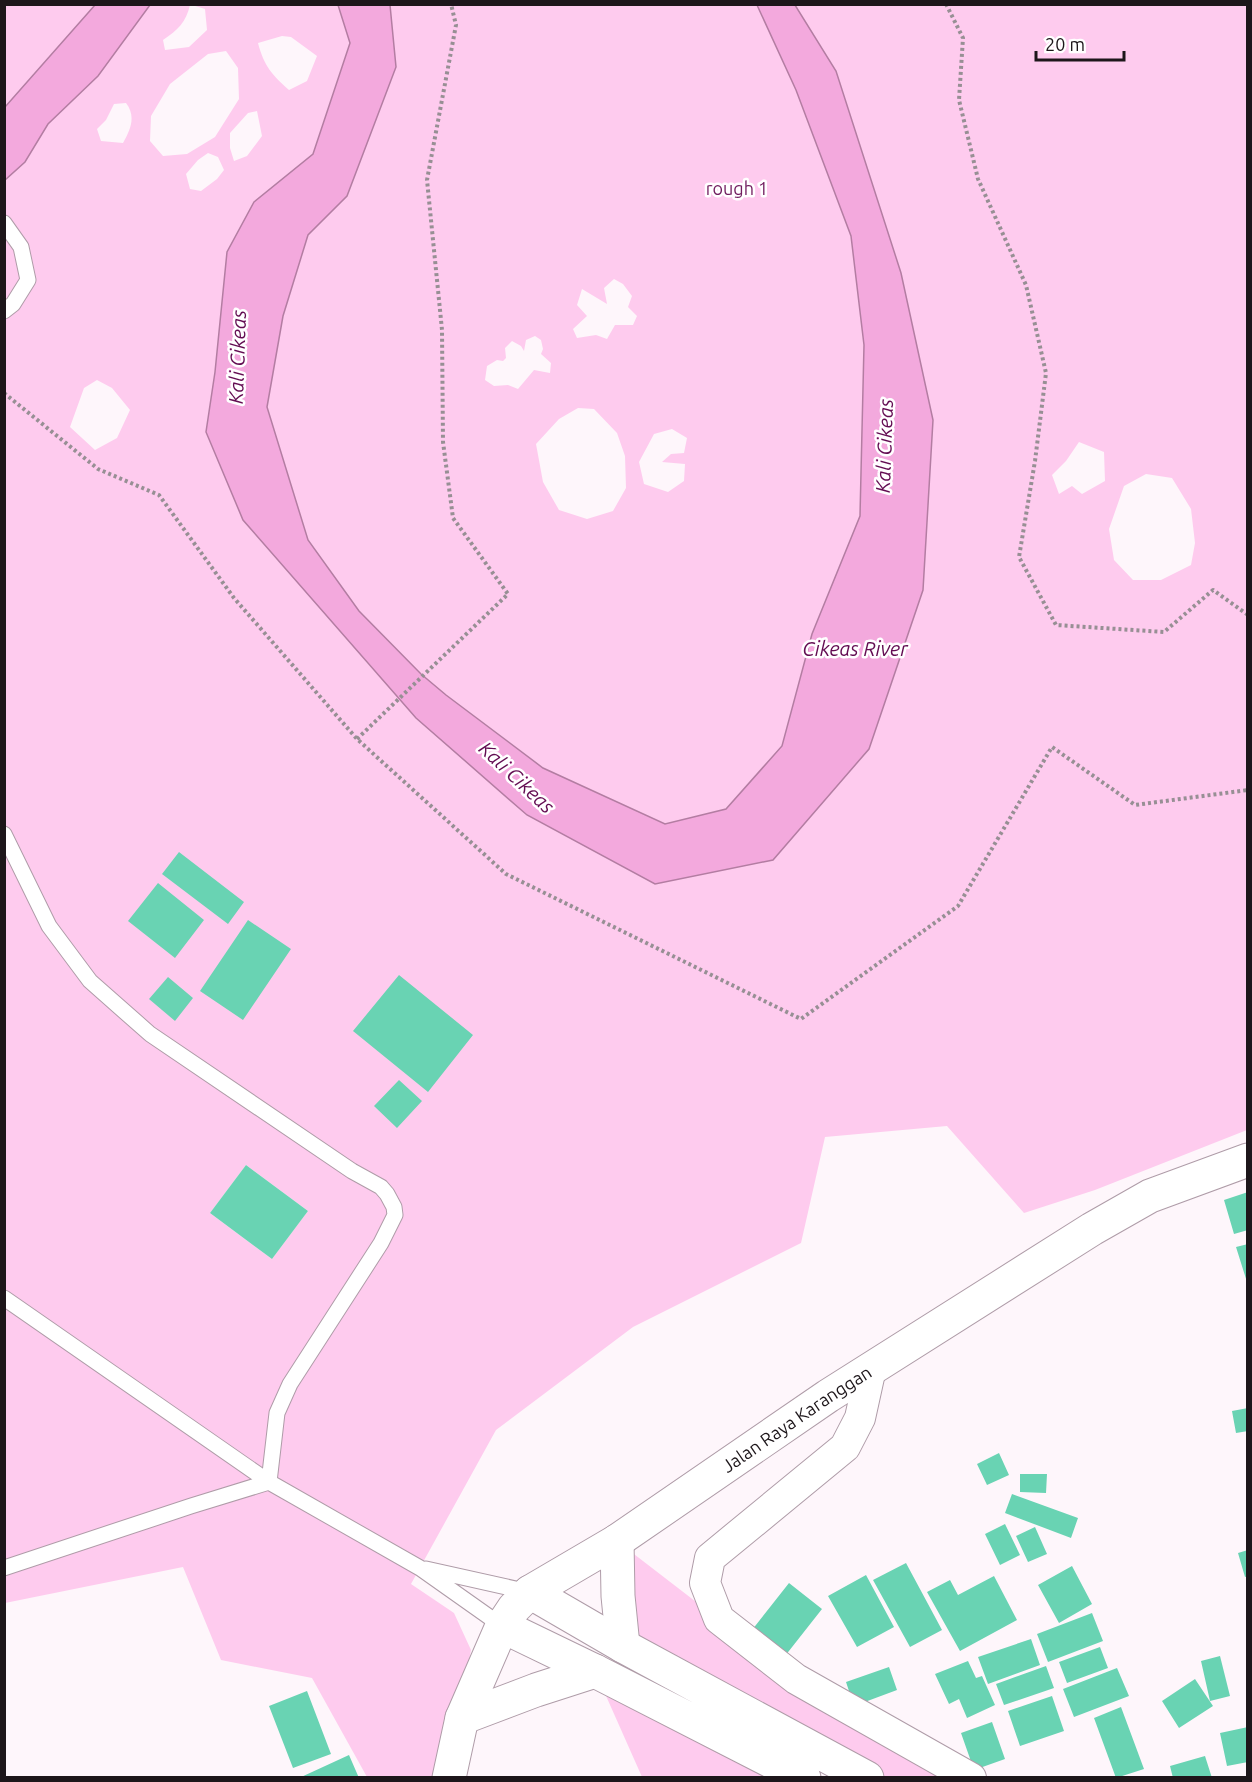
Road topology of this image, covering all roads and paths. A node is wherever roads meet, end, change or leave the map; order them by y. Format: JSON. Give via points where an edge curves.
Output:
{"nodes":[{"id":1,"x":451,"y":4,"type":"edge"},
{"id":2,"x":946,"y":4,"type":"edge"},
{"id":3,"x":4,"y":223,"type":"edge"},
{"id":4,"x":4,"y":311,"type":"edge"},
{"id":5,"x":4,"y":393,"type":"edge"},
{"id":6,"x":1248,"y":615,"type":"edge"},
{"id":7,"x":357,"y":739,"type":"junction"},
{"id":8,"x":1248,"y":790,"type":"edge"},
{"id":9,"x":4,"y":834,"type":"edge"},
{"id":10,"x":1248,"y":1161,"type":"edge"},
{"id":11,"x":4,"y":1298,"type":"edge"},
{"id":12,"x":871,"y":1368,"type":"junction"},
{"id":13,"x":269,"y":1482,"type":"junction"},
{"id":14,"x":617,"y":1541,"type":"junction"},
{"id":15,"x":4,"y":1568,"type":"edge"},
{"id":16,"x":420,"y":1568,"type":"junction"},
{"id":17,"x":530,"y":1592,"type":"junction"},
{"id":18,"x":501,"y":1626,"type":"junction"},
{"id":19,"x":623,"y":1647,"type":"junction"},
{"id":20,"x":595,"y":1671,"type":"junction"},
{"id":21,"x":462,"y":1719,"type":"junction"},
{"id":22,"x":449,"y":1778,"type":"edge"},
{"id":23,"x":804,"y":1778,"type":"edge"},
{"id":24,"x":867,"y":1778,"type":"edge"},
{"id":25,"x":971,"y":1778,"type":"edge"}],
"edges":[{"from":1,"to":7,"type":"path","via":[[456,24],[427,180],[442,330],[443,442],[453,519],[508,594]]},
{"from":2,"to":6,"type":"path","via":[[963,38],[959,100],[978,179],[1026,285],[1046,373],[1019,557],[1056,625],[1164,632],[1214,590]]},
{"from":3,"to":4,"type":"lane","via":[[21,247],[28,280],[14,304]]},
{"from":5,"to":7,"type":"path","via":[[98,469],[159,495],[234,598]]},
{"from":7,"to":8,"type":"path","via":[[506,874],[801,1019],[958,906],[1052,747],[1135,806]]},
{"from":9,"to":13,"type":"lane","via":[[49,926],[90,981],[150,1034],[352,1171],[381,1186],[394,1207],[395,1215],[381,1243],[290,1384],[277,1413]]},
{"from":10,"to":12,"type":"main road","name":"Jalan Raya Karanggan","via":[[1150,1196]]},
{"from":11,"to":13,"type":"lane"},
{"from":12,"to":14,"type":"main road","name":"Jalan Raya Karanggan"},
{"from":12,"to":25,"type":"street","via":[[860,1418],[844,1447],[710,1557],[705,1583],[719,1619],[796,1678]]},
{"from":13,"to":15,"type":"lane"},
{"from":13,"to":16,"type":"lane"},
{"from":14,"to":17,"type":"main road","name":"Jalan Raya Karanggan"},
{"from":14,"to":19,"type":"main road"},
{"from":16,"to":17,"type":"lane"},
{"from":16,"to":18,"type":"lane"},
{"from":17,"to":18,"type":"main road","name":"Jalan Raya Karanggan"},
{"from":17,"to":19,"type":"main road"},
{"from":18,"to":20,"type":"main road"},
{"from":18,"to":21,"type":"main road","name":"Jalan Raya Karanggan"},
{"from":19,"to":24,"type":"main road"},
{"from":20,"to":21,"type":"main road"},
{"from":20,"to":23,"type":"main road"},
{"from":21,"to":22,"type":"main road","name":"Jalan Raya Karanggan"}]}
